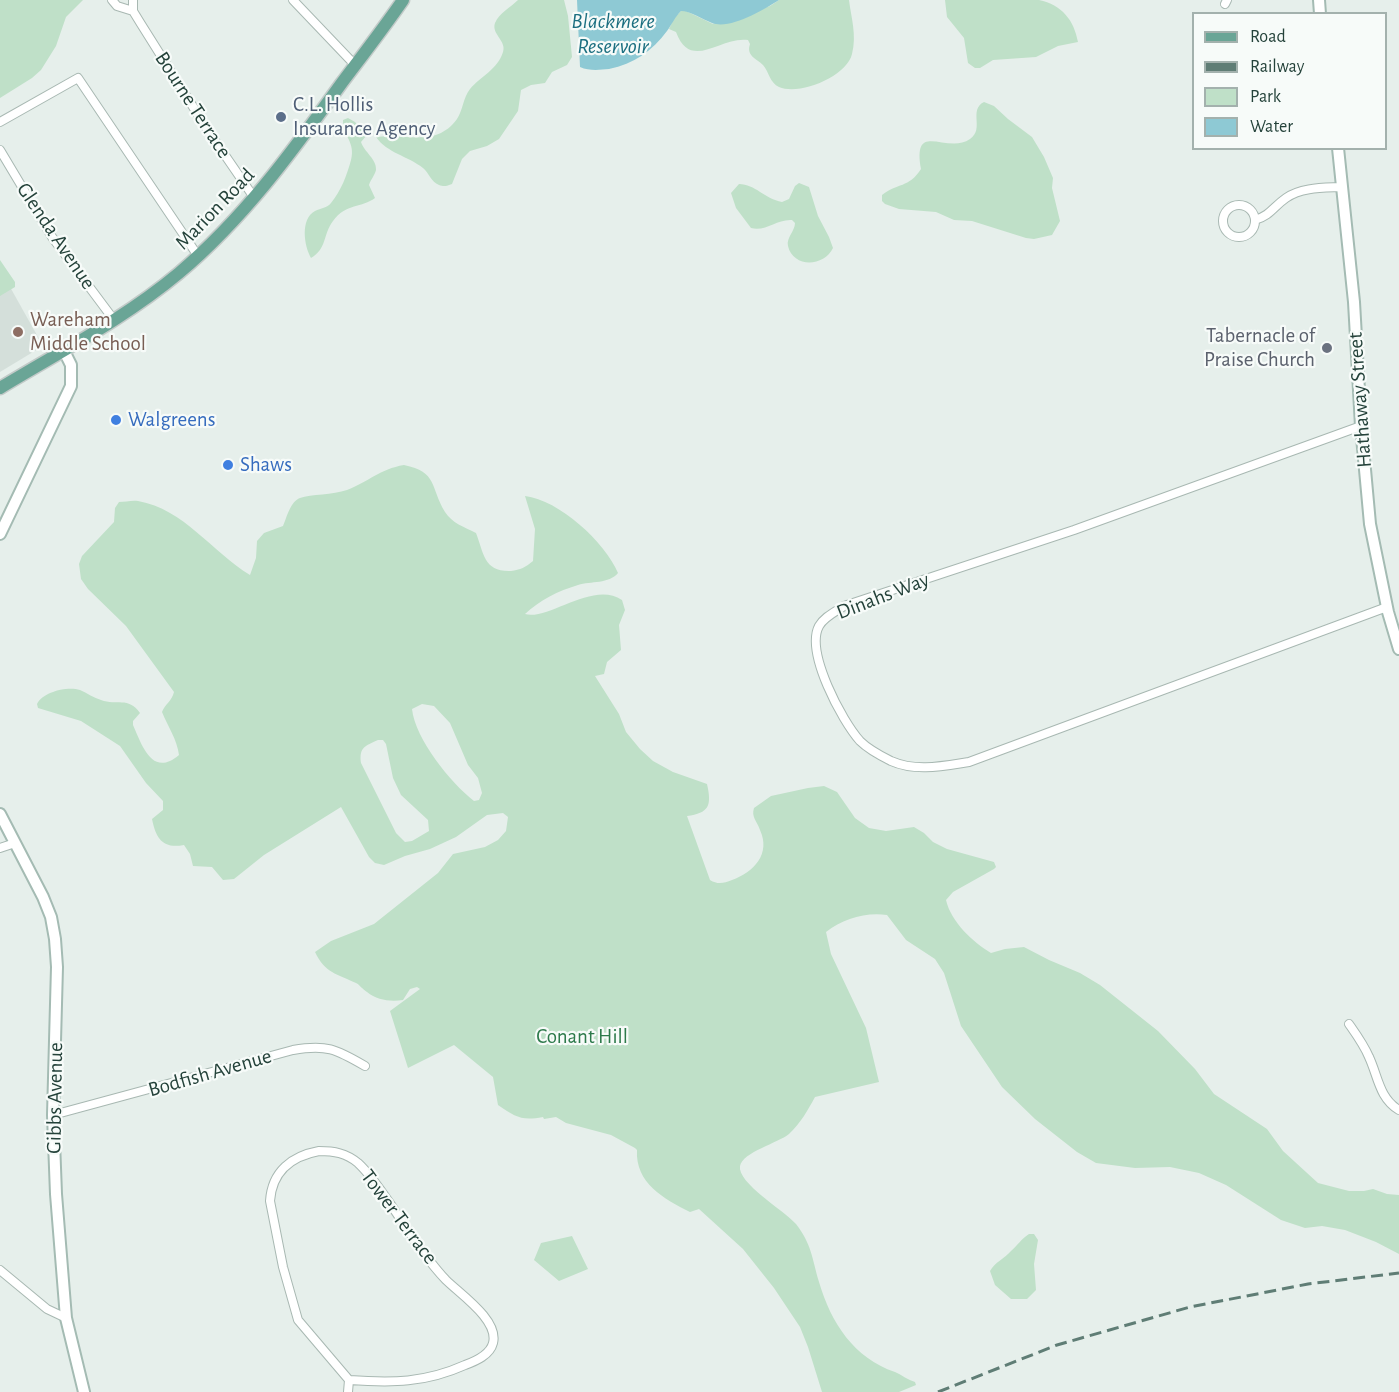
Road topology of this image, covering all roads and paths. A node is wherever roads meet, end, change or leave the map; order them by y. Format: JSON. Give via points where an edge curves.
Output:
{"nodes":[{"id":1,"x":112,"y":0,"type":"edge"},
{"id":2,"x":133,"y":0,"type":"edge"},
{"id":3,"x":293,"y":0,"type":"edge"},
{"id":4,"x":403,"y":0,"type":"edge"},
{"id":5,"x":133,"y":10,"type":"junction"},
{"id":6,"x":355,"y":65,"type":"junction"},
{"id":7,"x":0,"y":122,"type":"edge"},
{"id":8,"x":0,"y":150,"type":"edge"},
{"id":9,"x":1338,"y":150,"type":"edge"},
{"id":10,"x":1342,"y":187,"type":"junction"},
{"id":11,"x":255,"y":199,"type":"junction"},
{"id":12,"x":1254,"y":220,"type":"junction"},
{"id":13,"x":198,"y":256,"type":"junction"},
{"id":14,"x":114,"y":320,"type":"junction"},
{"id":15,"x":64,"y":351,"type":"junction"},
{"id":16,"x":0,"y":388,"type":"edge"},
{"id":17,"x":1361,"y":426,"type":"junction"},
{"id":18,"x":0,"y":534,"type":"edge"},
{"id":19,"x":1387,"y":607,"type":"junction"},
{"id":20,"x":1399,"y":649,"type":"edge"},
{"id":21,"x":0,"y":814,"type":"edge"},
{"id":22,"x":15,"y":843,"type":"junction"},
{"id":23,"x":0,"y":848,"type":"edge"},
{"id":24,"x":1350,"y":1024,"type":"dead end"},
{"id":25,"x":365,"y":1066,"type":"dead end"},
{"id":26,"x":1399,"y":1110,"type":"edge"},
{"id":27,"x":53,"y":1115,"type":"junction"},
{"id":28,"x":0,"y":1270,"type":"edge"},
{"id":29,"x":66,"y":1318,"type":"junction"},
{"id":30,"x":349,"y":1380,"type":"junction"},
{"id":31,"x":84,"y":1392,"type":"edge"},
{"id":32,"x":348,"y":1392,"type":"edge"}],
"edges":[{"from":1,"to":5,"type":"street","via":[[117,6]]},
{"from":2,"to":5,"type":"street"},
{"from":3,"to":6,"type":"street"},
{"from":4,"to":6,"type":"main road","name":"Marion Road"},
{"from":5,"to":11,"type":"street","name":"Bourne Terrace"},
{"from":6,"to":11,"type":"main road","name":"Marion Road"},
{"from":7,"to":13,"type":"street","via":[[78,78]]},
{"from":8,"to":14,"type":"street","name":"Glenda Avenue","via":[[52,237]]},
{"from":9,"to":10,"type":"main road","name":"Hathaway Street"},
{"from":10,"to":12,"type":"street","via":[[1299,192],[1271,213]]},
{"from":10,"to":17,"type":"main road","name":"Hathaway Street"},
{"from":11,"to":13,"type":"main road","name":"Marion Road"},
{"from":12,"to":12,"type":"street","via":[[1252,230],[1238,237],[1228,234],[1223,225],[1227,210],[1236,206],[1246,207]]},
{"from":13,"to":14,"type":"main road","name":"Marion Road"},
{"from":14,"to":15,"type":"main road","name":"Marion Road"},
{"from":15,"to":16,"type":"main road","name":"Marion Road"},
{"from":15,"to":18,"type":"main road","via":[[71,365],[71,386]]},
{"from":17,"to":19,"type":"main road","name":"Hathaway Street","via":[[1370,524]]},
{"from":17,"to":19,"type":"street","name":"Dinahs Way","via":[[1074,530],[844,606],[819,625],[816,642],[821,668],[837,708],[861,742],[892,761],[937,767],[969,762]]},
{"from":19,"to":20,"type":"main road","name":"Hathaway Street"},
{"from":21,"to":22,"type":"main road","name":"Gibbs Avenue"},
{"from":22,"to":23,"type":"street"},
{"from":22,"to":27,"type":"main road","name":"Gibbs Avenue","via":[[43,897],[55,939]]},
{"from":24,"to":26,"type":"street","via":[[1370,1058],[1386,1099]]},
{"from":25,"to":27,"type":"street","name":"Bodfish Avenue","via":[[326,1047],[311,1047]]},
{"from":27,"to":29,"type":"main road","name":"Gibbs Avenue"},
{"from":28,"to":29,"type":"street","via":[[47,1309]]},
{"from":29,"to":31,"type":"main road","name":"Gibbs Avenue"},
{"from":30,"to":30,"type":"street","name":"Tower Terrace","via":[[397,1382],[446,1373],[489,1352],[493,1332],[481,1312],[445,1278],[364,1169],[346,1155],[333,1151],[304,1153],[283,1167],[271,1191],[283,1267],[298,1320]]},
{"from":30,"to":32,"type":"street"}]}
